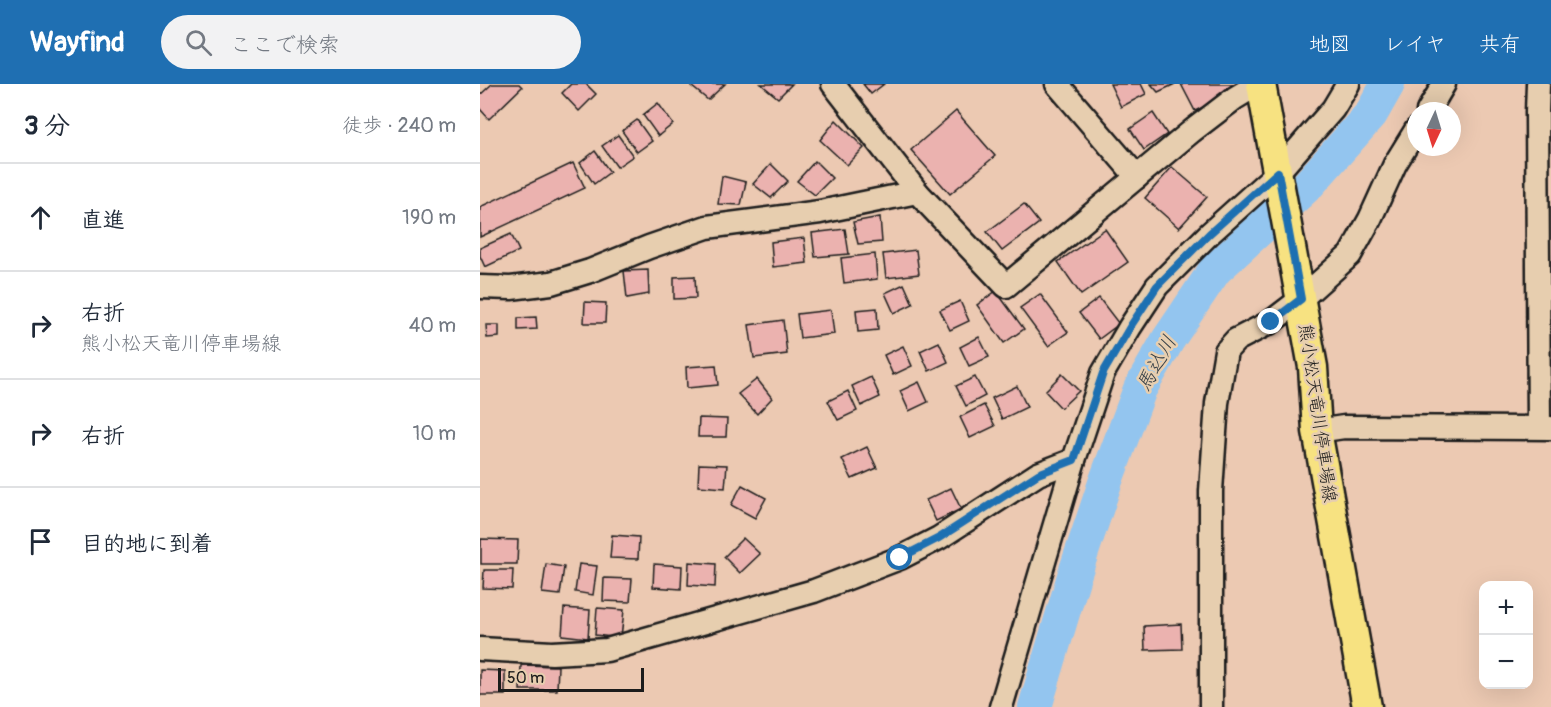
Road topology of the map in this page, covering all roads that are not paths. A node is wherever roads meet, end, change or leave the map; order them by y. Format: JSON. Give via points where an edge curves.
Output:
{"nodes":[{"id":1,"x":833,"y":84,"type":"edge"},
{"id":2,"x":1057,"y":84,"type":"edge"},
{"id":3,"x":1260,"y":84,"type":"edge"},
{"id":4,"x":1348,"y":84,"type":"edge"},
{"id":5,"x":1444,"y":84,"type":"edge"},
{"id":6,"x":1538,"y":84,"type":"edge"},
{"id":7,"x":1433,"y":102,"type":"edge"},
{"id":8,"x":1407,"y":145,"type":"edge"},
{"id":9,"x":1137,"y":177,"type":"junction"},
{"id":10,"x":1279,"y":178,"type":"junction"},
{"id":11,"x":917,"y":192,"type":"junction"},
{"id":12,"x":480,"y":287,"type":"edge"},
{"id":13,"x":1300,"y":294,"type":"junction"},
{"id":14,"x":1545,"y":427,"type":"edge"},
{"id":15,"x":1317,"y":431,"type":"junction"},
{"id":16,"x":1074,"y":460,"type":"junction"},
{"id":17,"x":480,"y":649,"type":"edge"},
{"id":18,"x":1001,"y":707,"type":"edge"},
{"id":19,"x":1211,"y":707,"type":"edge"},
{"id":20,"x":1367,"y":707,"type":"edge"}],
"edges":[{"from":1,"to":11,"type":"street"},
{"from":2,"to":9,"type":"street"},
{"from":3,"to":9,"type":"street","via":[[1235,98]]},
{"from":3,"to":10,"type":"main road","name":"熊小松天竜川停車場線"},
{"from":4,"to":10,"type":"street"},
{"from":5,"to":7,"type":"street"},
{"from":6,"to":14,"type":"street"},
{"from":8,"to":13,"type":"street","via":[[1350,255]]},
{"from":9,"to":11,"type":"street","via":[[1006,286]]},
{"from":10,"to":13,"type":"main road","name":"熊小松天竜川停車場線"},
{"from":10,"to":16,"type":"street","via":[[1209,234],[1157,286],[1103,373]]},
{"from":11,"to":12,"type":"street","via":[[820,212],[707,227],[551,283]]},
{"from":13,"to":15,"type":"main road","name":"熊小松天竜川停車場線","via":[[1313,367]]},
{"from":13,"to":19,"type":"street","via":[[1271,322],[1236,339],[1226,351],[1217,403],[1211,491]]},
{"from":14,"to":15,"type":"street","via":[[1344,427]]},
{"from":15,"to":20,"type":"main road","name":"熊小松天竜川停車場線"},
{"from":16,"to":17,"type":"street","via":[[1038,474],[920,548],[814,591],[607,650],[552,653]]},
{"from":16,"to":18,"type":"street"}]}
